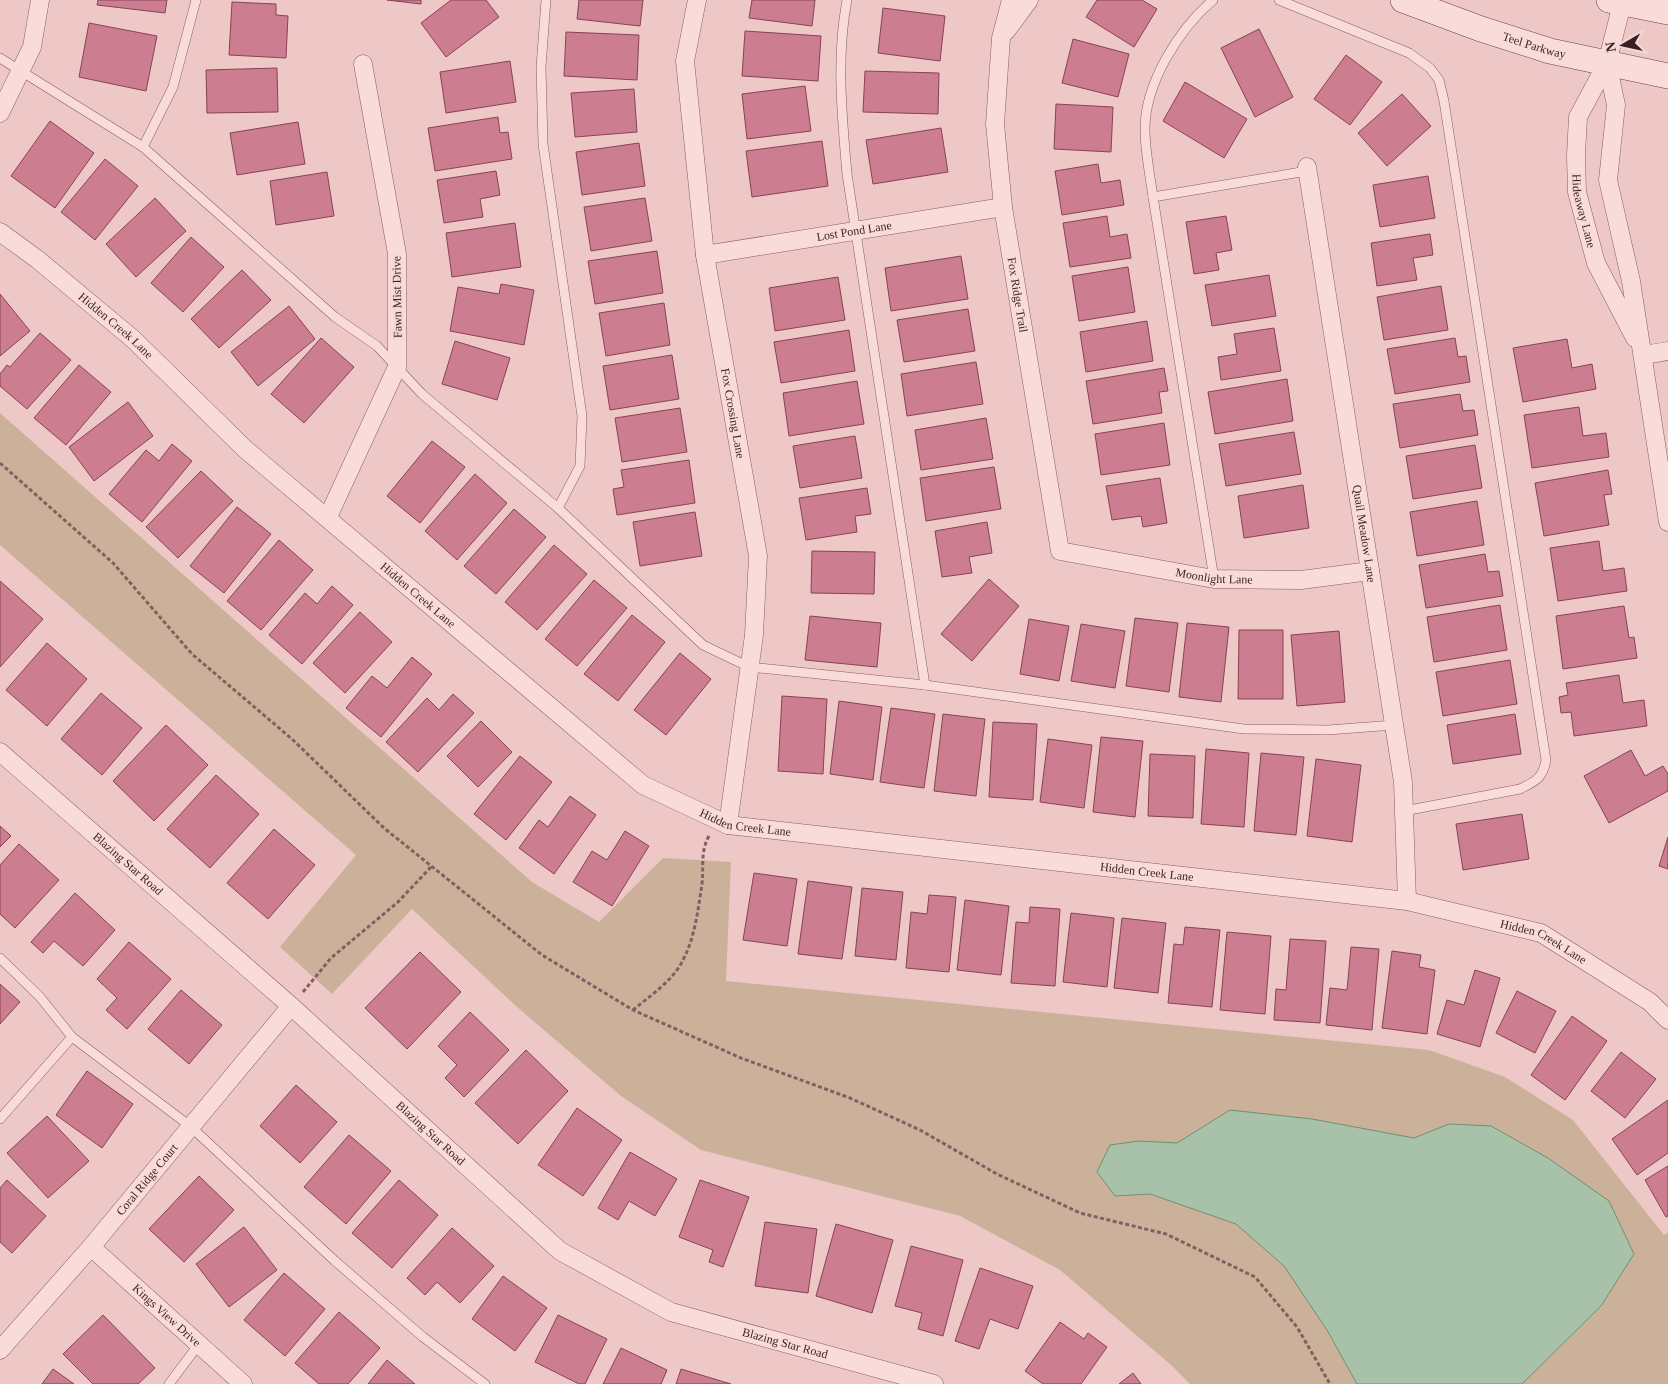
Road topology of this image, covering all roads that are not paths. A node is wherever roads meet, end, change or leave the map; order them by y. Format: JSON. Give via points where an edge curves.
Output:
{"nodes":[{"id":1,"x":40,"y":0,"type":"edge"},
{"id":2,"x":196,"y":0,"type":"edge"},
{"id":3,"x":546,"y":0,"type":"edge"},
{"id":4,"x":697,"y":0,"type":"edge"},
{"id":5,"x":847,"y":0,"type":"edge"},
{"id":6,"x":1011,"y":0,"type":"edge"},
{"id":7,"x":1030,"y":0,"type":"edge"},
{"id":8,"x":1213,"y":0,"type":"edge"},
{"id":9,"x":1279,"y":0,"type":"edge"},
{"id":10,"x":1403,"y":0,"type":"edge"},
{"id":11,"x":1618,"y":1,"type":"edge"},
{"id":12,"x":1668,"y":12,"type":"edge"},
{"id":13,"x":1001,"y":38,"type":"junction"},
{"id":14,"x":0,"y":58,"type":"edge"},
{"id":15,"x":1607,"y":63,"type":"junction"},
{"id":16,"x":363,"y":64,"type":"dead end"},
{"id":17,"x":22,"y":70,"type":"junction"},
{"id":18,"x":1668,"y":76,"type":"edge"},
{"id":19,"x":0,"y":113,"type":"edge"},
{"id":20,"x":142,"y":147,"type":"junction"},
{"id":21,"x":1307,"y":169,"type":"joint"},
{"id":22,"x":1153,"y":197,"type":"junction"},
{"id":23,"x":1003,"y":207,"type":"junction"},
{"id":24,"x":856,"y":230,"type":"junction"},
{"id":25,"x":0,"y":232,"type":"edge"},
{"id":26,"x":705,"y":255,"type":"junction"},
{"id":27,"x":1668,"y":351,"type":"edge"},
{"id":28,"x":1644,"y":355,"type":"junction"},
{"id":29,"x":397,"y":367,"type":"junction"},
{"id":30,"x":558,"y":508,"type":"junction"},
{"id":31,"x":328,"y":517,"type":"junction"},
{"id":32,"x":1668,"y":522,"type":"edge"},
{"id":33,"x":1060,"y":551,"type":"joint"},
{"id":34,"x":1370,"y":571,"type":"junction"},
{"id":35,"x":1214,"y":579,"type":"junction"},
{"id":36,"x":749,"y":667,"type":"junction"},
{"id":37,"x":925,"y":685,"type":"junction"},
{"id":38,"x":1394,"y":725,"type":"junction"},
{"id":39,"x":0,"y":752,"type":"edge"},
{"id":40,"x":1404,"y":811,"type":"junction"},
{"id":41,"x":728,"y":825,"type":"junction"},
{"id":42,"x":1407,"y":902,"type":"junction"},
{"id":43,"x":0,"y":958,"type":"edge"},
{"id":44,"x":290,"y":1006,"type":"junction"},
{"id":45,"x":1668,"y":1020,"type":"edge"},
{"id":46,"x":72,"y":1038,"type":"junction"},
{"id":47,"x":0,"y":1119,"type":"edge"},
{"id":48,"x":190,"y":1126,"type":"junction"},
{"id":49,"x":90,"y":1246,"type":"junction"},
{"id":50,"x":199,"y":1344,"type":"junction"},
{"id":51,"x":0,"y":1350,"type":"edge"},
{"id":52,"x":169,"y":1384,"type":"edge"},
{"id":53,"x":243,"y":1384,"type":"edge"},
{"id":54,"x":486,"y":1384,"type":"edge"},
{"id":55,"x":934,"y":1384,"type":"edge"}],
"edges":[{"from":1,"to":17,"type":"street","via":[[32,47]]},
{"from":2,"to":20,"type":"lane","via":[[174,87]]},
{"from":3,"to":30,"type":"lane","via":[[541,68],[543,144],[582,416],[580,466]]},
{"from":4,"to":26,"type":"street","name":"Fox Crossing Lane","via":[[685,61]]},
{"from":5,"to":24,"type":"lane","via":[[842,29],[840,100]]},
{"from":6,"to":13,"type":"street","name":"Fox Ridge Trail"},
{"from":7,"to":13,"type":"street"},
{"from":8,"to":22,"type":"lane","via":[[1196,14],[1171,49],[1152,89],[1145,128]]},
{"from":9,"to":40,"type":"lane","via":[[1409,53],[1430,68],[1439,80],[1542,731],[1546,760],[1544,773],[1534,782],[1520,789]]},
{"from":10,"to":15,"type":"main road","name":"Teel Parkway","via":[[1541,48]]},
{"from":11,"to":12,"type":"main road"},
{"from":11,"to":15,"type":"street","name":"Hideaway Lane"},
{"from":13,"to":23,"type":"street","name":"Fox Ridge Trail","via":[[995,124]]},
{"from":14,"to":17,"type":"lane"},
{"from":15,"to":18,"type":"main road","name":"Teel Parkway"},
{"from":15,"to":28,"type":"street","name":"Hideaway Lane","via":[[1616,105],[1608,180]]},
{"from":15,"to":28,"type":"street","name":"Hideaway Lane","via":[[1578,117],[1577,192],[1596,263]]},
{"from":16,"to":29,"type":"street","name":"Fawn Mist Drive","via":[[397,254]]},
{"from":17,"to":19,"type":"street"},
{"from":17,"to":20,"type":"lane"},
{"from":20,"to":29,"type":"lane","via":[[335,317],[377,346]]},
{"from":21,"to":22,"type":"lane"},
{"from":21,"to":34,"type":"street","name":"Quail Meadow Lane"},
{"from":22,"to":35,"type":"lane"},
{"from":23,"to":24,"type":"street","name":"Lost Pond Lane"},
{"from":23,"to":33,"type":"street","name":"Fox Ridge Trail"},
{"from":24,"to":26,"type":"street","name":"Lost Pond Lane"},
{"from":24,"to":37,"type":"lane"},
{"from":25,"to":31,"type":"street","name":"Hidden Creek Lane","via":[[133,339],[245,449]]},
{"from":26,"to":36,"type":"street","name":"Fox Crossing Lane","via":[[758,556]]},
{"from":27,"to":28,"type":"street"},
{"from":28,"to":32,"type":"street","name":"Hideaway Lane"},
{"from":29,"to":30,"type":"lane","via":[[422,394]]},
{"from":29,"to":31,"type":"street","name":"Fawn Mist Drive"},
{"from":30,"to":36,"type":"lane","via":[[703,645]]},
{"from":31,"to":41,"type":"street","name":"Hidden Creek Lane","via":[[643,785]]},
{"from":33,"to":35,"type":"street","name":"Moonlight Lane"},
{"from":34,"to":35,"type":"street","name":"Moonlight Lane","via":[[1301,580]]},
{"from":34,"to":38,"type":"street","name":"Quail Meadow Lane"},
{"from":36,"to":37,"type":"lane"},
{"from":36,"to":41,"type":"street","name":"Fox Crossing Lane"},
{"from":37,"to":38,"type":"lane","via":[[1244,729],[1328,730]]},
{"from":38,"to":40,"type":"street","name":"Quail Meadow Lane"},
{"from":39,"to":44,"type":"street","name":"Blazing Star Road"},
{"from":40,"to":42,"type":"street","name":"Quail Meadow Lane"},
{"from":41,"to":42,"type":"street","name":"Hidden Creek Lane"},
{"from":42,"to":45,"type":"street","name":"Hidden Creek Lane","via":[[1542,933],[1650,1002]]},
{"from":43,"to":46,"type":"lane","via":[[40,997]]},
{"from":44,"to":48,"type":"street","name":"Coral Ridge Court"},
{"from":44,"to":55,"type":"street","name":"Blazing Star Road","via":[[560,1251],[670,1312]]},
{"from":46,"to":47,"type":"lane"},
{"from":46,"to":48,"type":"lane"},
{"from":48,"to":49,"type":"street","name":"Coral Ridge Court"},
{"from":48,"to":54,"type":"lane","via":[[335,1262],[423,1337]]},
{"from":49,"to":50,"type":"street","name":"Kings View Drive"},
{"from":49,"to":51,"type":"street","name":"Coral Ridge Court"},
{"from":50,"to":52,"type":"lane"},
{"from":50,"to":53,"type":"street","name":"Kings View Drive"}]}
